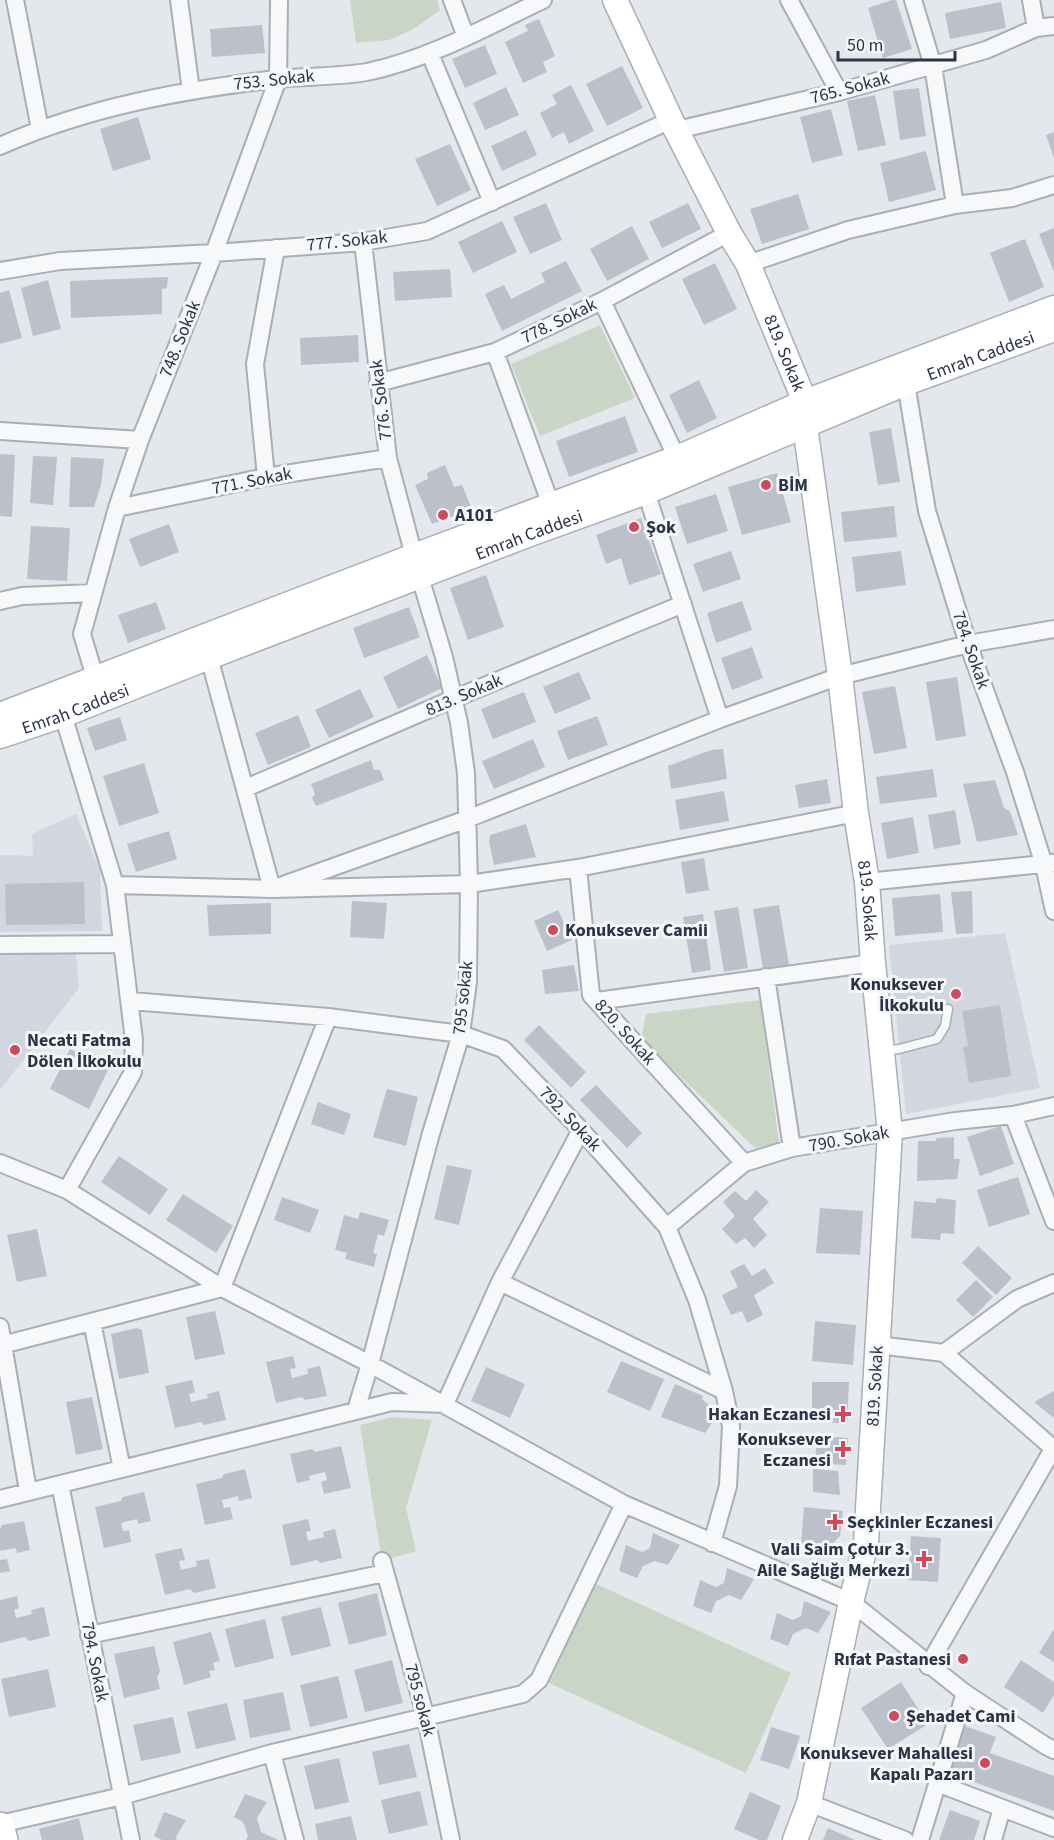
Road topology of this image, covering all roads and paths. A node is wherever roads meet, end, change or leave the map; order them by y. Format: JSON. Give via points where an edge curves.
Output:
{"nodes":[{"id":1,"x":15,"y":0,"type":"edge"},
{"id":2,"x":179,"y":0,"type":"edge"},
{"id":3,"x":279,"y":0,"type":"edge"},
{"id":4,"x":452,"y":0,"type":"edge"},
{"id":5,"x":543,"y":0,"type":"edge"},
{"id":6,"x":615,"y":0,"type":"edge"},
{"id":7,"x":789,"y":0,"type":"edge"},
{"id":8,"x":913,"y":0,"type":"edge"},
{"id":9,"x":1032,"y":0,"type":"edge"},
{"id":10,"x":1054,"y":26,"type":"edge"},
{"id":11,"x":1036,"y":28,"type":"junction"},
{"id":12,"x":466,"y":37,"type":"junction"},
{"id":13,"x":430,"y":54,"type":"junction"},
{"id":14,"x":933,"y":66,"type":"junction"},
{"id":15,"x":278,"y":79,"type":"junction"},
{"id":16,"x":191,"y":91,"type":"junction"},
{"id":17,"x":838,"y":92,"type":"junction"},
{"id":18,"x":674,"y":125,"type":"junction"},
{"id":19,"x":40,"y":129,"type":"junction"},
{"id":20,"x":0,"y":146,"type":"edge"},
{"id":21,"x":1054,"y":185,"type":"edge"},
{"id":22,"x":492,"y":202,"type":"junction"},
{"id":23,"x":955,"y":205,"type":"junction"},
{"id":24,"x":729,"y":233,"type":"junction"},
{"id":25,"x":363,"y":242,"type":"junction"},
{"id":26,"x":276,"y":248,"type":"junction"},
{"id":27,"x":214,"y":253,"type":"junction"},
{"id":28,"x":748,"y":264,"type":"junction"},
{"id":29,"x":0,"y":271,"type":"edge"},
{"id":30,"x":602,"y":301,"type":"junction"},
{"id":31,"x":1054,"y":308,"type":"edge"},
{"id":32,"x":1054,"y":329,"type":"edge"},
{"id":33,"x":495,"y":352,"type":"junction"},
{"id":34,"x":378,"y":383,"type":"junction"},
{"id":35,"x":906,"y":383,"type":"junction"},
{"id":36,"x":806,"y":402,"type":"junction"},
{"id":37,"x":805,"y":426,"type":"junction"},
{"id":38,"x":0,"y":431,"type":"edge"},
{"id":39,"x":140,"y":440,"type":"junction"},
{"id":40,"x":388,"y":458,"type":"junction"},
{"id":41,"x":677,"y":458,"type":"junction"},
{"id":42,"x":266,"y":477,"type":"junction"},
{"id":43,"x":646,"y":492,"type":"junction"},
{"id":44,"x":551,"y":505,"type":"junction"},
{"id":45,"x":117,"y":508,"type":"junction"},
{"id":46,"x":417,"y":566,"type":"junction"},
{"id":47,"x":93,"y":593,"type":"junction"},
{"id":48,"x":0,"y":601,"type":"edge"},
{"id":49,"x":683,"y":604,"type":"junction"},
{"id":50,"x":1054,"y":629,"type":"edge"},
{"id":51,"x":968,"y":644,"type":"junction"},
{"id":52,"x":209,"y":657,"type":"junction"},
{"id":53,"x":840,"y":676,"type":"junction"},
{"id":54,"x":95,"y":677,"type":"junction"},
{"id":55,"x":453,"y":699,"type":"junction"},
{"id":56,"x":0,"y":715,"type":"edge"},
{"id":57,"x":63,"y":715,"type":"junction"},
{"id":58,"x":720,"y":719,"type":"junction"},
{"id":59,"x":0,"y":736,"type":"edge"},
{"id":60,"x":246,"y":788,"type":"junction"},
{"id":61,"x":855,"y":813,"type":"junction"},
{"id":62,"x":467,"y":819,"type":"junction"},
{"id":63,"x":1049,"y":864,"type":"edge"},
{"id":64,"x":578,"y":868,"type":"junction"},
{"id":65,"x":867,"y":882,"type":"junction"},
{"id":66,"x":469,"y":884,"type":"junction"},
{"id":67,"x":115,"y":885,"type":"junction"},
{"id":68,"x":273,"y":889,"type":"junction"},
{"id":69,"x":1054,"y":911,"type":"edge"},
{"id":70,"x":122,"y":944,"type":"junction"},
{"id":71,"x":0,"y":945,"type":"edge"},
{"id":72,"x":873,"y":963,"type":"junction"},
{"id":73,"x":766,"y":977,"type":"junction"},
{"id":74,"x":131,"y":1001,"type":"junction"},
{"id":75,"x":597,"y":1001,"type":"junction"},
{"id":76,"x":948,"y":1009,"type":"dead end"},
{"id":77,"x":328,"y":1017,"type":"junction"},
{"id":78,"x":461,"y":1034,"type":"junction"},
{"id":79,"x":882,"y":1051,"type":"junction"},
{"id":80,"x":1054,"y":1106,"type":"edge"},
{"id":81,"x":1012,"y":1115,"type":"junction"},
{"id":82,"x":581,"y":1130,"type":"junction"},
{"id":83,"x":890,"y":1132,"type":"junction"},
{"id":84,"x":792,"y":1148,"type":"junction"},
{"id":85,"x":0,"y":1163,"type":"edge"},
{"id":86,"x":744,"y":1163,"type":"junction"},
{"id":87,"x":67,"y":1190,"type":"junction"},
{"id":88,"x":1054,"y":1221,"type":"edge"},
{"id":89,"x":666,"y":1227,"type":"junction"},
{"id":90,"x":500,"y":1282,"type":"junction"},
{"id":91,"x":1054,"y":1283,"type":"edge"},
{"id":92,"x":222,"y":1287,"type":"junction"},
{"id":93,"x":92,"y":1322,"type":"junction"},
{"id":94,"x":0,"y":1327,"type":"edge"},
{"id":95,"x":2,"y":1345,"type":"junction"},
{"id":96,"x":878,"y":1345,"type":"junction"},
{"id":97,"x":944,"y":1353,"type":"junction"},
{"id":98,"x":370,"y":1364,"type":"junction"},
{"id":99,"x":724,"y":1391,"type":"junction"},
{"id":100,"x":445,"y":1404,"type":"junction"},
{"id":101,"x":356,"y":1410,"type":"junction"},
{"id":102,"x":1054,"y":1449,"type":"edge"},
{"id":103,"x":122,"y":1469,"type":"junction"},
{"id":104,"x":60,"y":1484,"type":"junction"},
{"id":105,"x":28,"y":1491,"type":"junction"},
{"id":106,"x":0,"y":1499,"type":"edge"},
{"id":107,"x":624,"y":1504,"type":"junction"},
{"id":108,"x":712,"y":1543,"type":"junction"},
{"id":109,"x":851,"y":1602,"type":"junction"},
{"id":110,"x":89,"y":1635,"type":"junction"},
{"id":111,"x":928,"y":1666,"type":"junction"},
{"id":112,"x":965,"y":1694,"type":"junction"},
{"id":113,"x":426,"y":1718,"type":"junction"},
{"id":114,"x":1051,"y":1743,"type":"edge"},
{"id":115,"x":272,"y":1753,"type":"junction"},
{"id":116,"x":937,"y":1783,"type":"junction"},
{"id":117,"x":122,"y":1797,"type":"junction"},
{"id":118,"x":809,"y":1803,"type":"junction"},
{"id":119,"x":1002,"y":1808,"type":"junction"},
{"id":120,"x":0,"y":1825,"type":"edge"},
{"id":121,"x":1054,"y":1828,"type":"edge"},
{"id":122,"x":4,"y":1840,"type":"edge"},
{"id":123,"x":131,"y":1840,"type":"edge"},
{"id":124,"x":295,"y":1840,"type":"edge"},
{"id":125,"x":452,"y":1840,"type":"edge"},
{"id":126,"x":795,"y":1840,"type":"edge"},
{"id":127,"x":904,"y":1840,"type":"edge"},
{"id":128,"x":920,"y":1840,"type":"edge"},
{"id":129,"x":993,"y":1840,"type":"edge"}],
"edges":[{"from":1,"to":19,"type":"street"},
{"from":2,"to":16,"type":"street"},
{"from":3,"to":15,"type":"street","name":"748. Sokak"},
{"from":4,"to":12,"type":"street"},
{"from":5,"to":12,"type":"street","name":"753. Sokak"},
{"from":6,"to":18,"type":"street","name":"819. Sokak"},
{"from":7,"to":17,"type":"street"},
{"from":8,"to":14,"type":"street"},
{"from":9,"to":11,"type":"street"},
{"from":10,"to":11,"type":"street","name":"765. Sokak"},
{"from":11,"to":14,"type":"street","name":"765. Sokak","via":[[986,50]]},
{"from":12,"to":13,"type":"street","name":"753. Sokak"},
{"from":13,"to":15,"type":"street","name":"753. Sokak","via":[[366,72]]},
{"from":13,"to":22,"type":"street"},
{"from":14,"to":17,"type":"street","name":"765. Sokak"},
{"from":14,"to":23,"type":"street"},
{"from":15,"to":16,"type":"street","name":"753. Sokak"},
{"from":15,"to":27,"type":"street","name":"748. Sokak"},
{"from":16,"to":19,"type":"street","name":"753. Sokak","via":[[135,101]]},
{"from":17,"to":18,"type":"street","name":"765. Sokak"},
{"from":18,"to":22,"type":"street","name":"777. Sokak"},
{"from":18,"to":24,"type":"street","name":"819. Sokak"},
{"from":19,"to":20,"type":"street","name":"753. Sokak"},
{"from":21,"to":23,"type":"street","via":[[1012,198]]},
{"from":22,"to":25,"type":"street","name":"777. Sokak","via":[[427,231]]},
{"from":23,"to":28,"type":"street","via":[[848,230]]},
{"from":24,"to":28,"type":"street","name":"819. Sokak"},
{"from":24,"to":30,"type":"street","name":"778. Sokak"},
{"from":25,"to":26,"type":"street","name":"777. Sokak"},
{"from":25,"to":34,"type":"street","name":"776. Sokak"},
{"from":26,"to":27,"type":"street","name":"777. Sokak"},
{"from":26,"to":42,"type":"street","via":[[255,364]]},
{"from":27,"to":29,"type":"street","name":"777. Sokak","via":[[60,261]]},
{"from":27,"to":39,"type":"street","name":"748. Sokak"},
{"from":28,"to":36,"type":"street","name":"819. Sokak"},
{"from":30,"to":33,"type":"street","name":"778. Sokak"},
{"from":30,"to":41,"type":"street"},
{"from":31,"to":36,"type":"street","name":"Emrah Caddesi"},
{"from":32,"to":35,"type":"street","name":"Emrah Caddesi"},
{"from":33,"to":34,"type":"street","name":"778. Sokak"},
{"from":33,"to":44,"type":"street"},
{"from":34,"to":40,"type":"street","name":"776. Sokak"},
{"from":35,"to":37,"type":"street","name":"Emrah Caddesi"},
{"from":35,"to":51,"type":"street","name":"784. Sokak","via":[[927,511]]},
{"from":36,"to":37,"type":"street","name":"819. Sokak"},
{"from":36,"to":41,"type":"street","name":"Emrah Caddesi"},
{"from":37,"to":43,"type":"street","name":"Emrah Caddesi"},
{"from":37,"to":53,"type":"street","name":"819. Sokak"},
{"from":38,"to":39,"type":"street"},
{"from":39,"to":45,"type":"street","name":"748. Sokak"},
{"from":40,"to":42,"type":"street","name":"771. Sokak"},
{"from":40,"to":46,"type":"street","name":"776. Sokak"},
{"from":41,"to":44,"type":"street","name":"Emrah Caddesi"},
{"from":42,"to":45,"type":"street","name":"771. Sokak"},
{"from":43,"to":46,"type":"street","name":"Emrah Caddesi","via":[[530,534]]},
{"from":43,"to":49,"type":"street"},
{"from":44,"to":46,"type":"street","name":"Emrah Caddesi"},
{"from":45,"to":47,"type":"street","name":"748. Sokak"},
{"from":46,"to":52,"type":"street","name":"Emrah Caddesi"},
{"from":46,"to":54,"type":"street","name":"Emrah Caddesi"},
{"from":46,"to":55,"type":"street","name":"795 sokak"},
{"from":47,"to":48,"type":"street","via":[[22,596]]},
{"from":47,"to":54,"type":"street","name":"748. Sokak","via":[[82,634]]},
{"from":49,"to":55,"type":"street","name":"813. Sokak"},
{"from":49,"to":58,"type":"street"},
{"from":50,"to":51,"type":"street"},
{"from":51,"to":53,"type":"street"},
{"from":51,"to":63,"type":"street","name":"784. Sokak"},
{"from":52,"to":57,"type":"street","name":"Emrah Caddesi"},
{"from":52,"to":60,"type":"street"},
{"from":53,"to":58,"type":"street"},
{"from":53,"to":61,"type":"street","name":"819. Sokak"},
{"from":54,"to":56,"type":"street","name":"Emrah Caddesi"},
{"from":55,"to":60,"type":"street","name":"813. Sokak"},
{"from":55,"to":62,"type":"street","name":"795 sokak","via":[[466,773]]},
{"from":57,"to":59,"type":"street","name":"Emrah Caddesi"},
{"from":57,"to":67,"type":"street"},
{"from":58,"to":62,"type":"street"},
{"from":60,"to":68,"type":"street"},
{"from":61,"to":64,"type":"street"},
{"from":61,"to":65,"type":"street","name":"819. Sokak"},
{"from":62,"to":66,"type":"street","name":"795 sokak"},
{"from":62,"to":68,"type":"street"},
{"from":63,"to":65,"type":"street"},
{"from":63,"to":69,"type":"street","name":"784. Sokak"},
{"from":64,"to":66,"type":"street"},
{"from":64,"to":75,"type":"street","name":"820. Sokak","via":[[591,995]]},
{"from":65,"to":72,"type":"street","name":"819. Sokak"},
{"from":66,"to":68,"type":"street"},
{"from":66,"to":78,"type":"street","name":"795 sokak","via":[[468,982]]},
{"from":67,"to":68,"type":"street"},
{"from":67,"to":70,"type":"street"},
{"from":70,"to":71,"type":"street"},
{"from":70,"to":74,"type":"street"},
{"from":72,"to":73,"type":"street"},
{"from":72,"to":79,"type":"street","name":"819. Sokak"},
{"from":73,"to":75,"type":"street"},
{"from":73,"to":84,"type":"street"},
{"from":74,"to":77,"type":"street","name":"792. Sokak"},
{"from":74,"to":87,"type":"street","via":[[133,1072]]},
{"from":75,"to":86,"type":"street","name":"820. Sokak"},
{"from":76,"to":79,"type":"lane","via":[[945,1026],[937,1039]]},
{"from":77,"to":78,"type":"street","name":"792. Sokak"},
{"from":77,"to":92,"type":"street"},
{"from":78,"to":82,"type":"street","name":"792. Sokak","via":[[503,1049]]},
{"from":78,"to":98,"type":"street","name":"795 sokak"},
{"from":79,"to":83,"type":"street","name":"819. Sokak"},
{"from":80,"to":81,"type":"street","name":"790. Sokak"},
{"from":81,"to":83,"type":"street","name":"790. Sokak"},
{"from":81,"to":88,"type":"street"},
{"from":82,"to":89,"type":"street","name":"792. Sokak"},
{"from":82,"to":90,"type":"street"},
{"from":83,"to":84,"type":"street","name":"790. Sokak"},
{"from":83,"to":96,"type":"street","name":"819. Sokak"},
{"from":84,"to":86,"type":"street","name":"790. Sokak"},
{"from":85,"to":87,"type":"street"},
{"from":86,"to":89,"type":"street","name":"790. Sokak"},
{"from":87,"to":92,"type":"street"},
{"from":89,"to":99,"type":"street","name":"792. Sokak","via":[[697,1300]]},
{"from":90,"to":99,"type":"street"},
{"from":90,"to":100,"type":"street"},
{"from":91,"to":97,"type":"street","via":[[1017,1299]]},
{"from":92,"to":93,"type":"street"},
{"from":92,"to":98,"type":"street"},
{"from":93,"to":95,"type":"street"},
{"from":93,"to":103,"type":"street"},
{"from":94,"to":95,"type":"street"},
{"from":95,"to":105,"type":"street"},
{"from":96,"to":97,"type":"street"},
{"from":96,"to":109,"type":"street","name":"819. Sokak","via":[[866,1543]]},
{"from":97,"to":102,"type":"street"},
{"from":98,"to":100,"type":"street"},
{"from":98,"to":101,"type":"street","name":"795 sokak"},
{"from":99,"to":108,"type":"street","name":"792. Sokak","via":[[730,1426],[728,1486]]},
{"from":100,"to":101,"type":"street","via":[[392,1402]]},
{"from":100,"to":107,"type":"street"},
{"from":101,"to":103,"type":"street"},
{"from":102,"to":111,"type":"street"},
{"from":103,"to":104,"type":"street"},
{"from":104,"to":105,"type":"street"},
{"from":104,"to":110,"type":"street","name":"794. Sokak"},
{"from":105,"to":106,"type":"street"},
{"from":107,"to":108,"type":"street"},
{"from":107,"to":113,"type":"street","via":[[539,1680],[523,1694]]},
{"from":108,"to":109,"type":"street"},
{"from":109,"to":111,"type":"street"},
{"from":109,"to":118,"type":"street","name":"819. Sokak"},
{"from":110,"to":113,"type":"street","name":"795 sokak","via":[[383,1567]]},
{"from":110,"to":117,"type":"street","name":"794. Sokak"},
{"from":111,"to":112,"type":"street"},
{"from":112,"to":114,"type":"street"},
{"from":112,"to":116,"type":"street"},
{"from":113,"to":115,"type":"street"},
{"from":113,"to":125,"type":"street","name":"795 sokak"},
{"from":115,"to":117,"type":"street"},
{"from":115,"to":124,"type":"street"},
{"from":116,"to":119,"type":"street"},
{"from":116,"to":128,"type":"street"},
{"from":117,"to":120,"type":"street"},
{"from":117,"to":123,"type":"street","name":"794. Sokak"},
{"from":118,"to":126,"type":"street","name":"819. Sokak"},
{"from":118,"to":127,"type":"street"},
{"from":119,"to":121,"type":"street"},
{"from":119,"to":129,"type":"street"},
{"from":120,"to":122,"type":"main road"}]}
